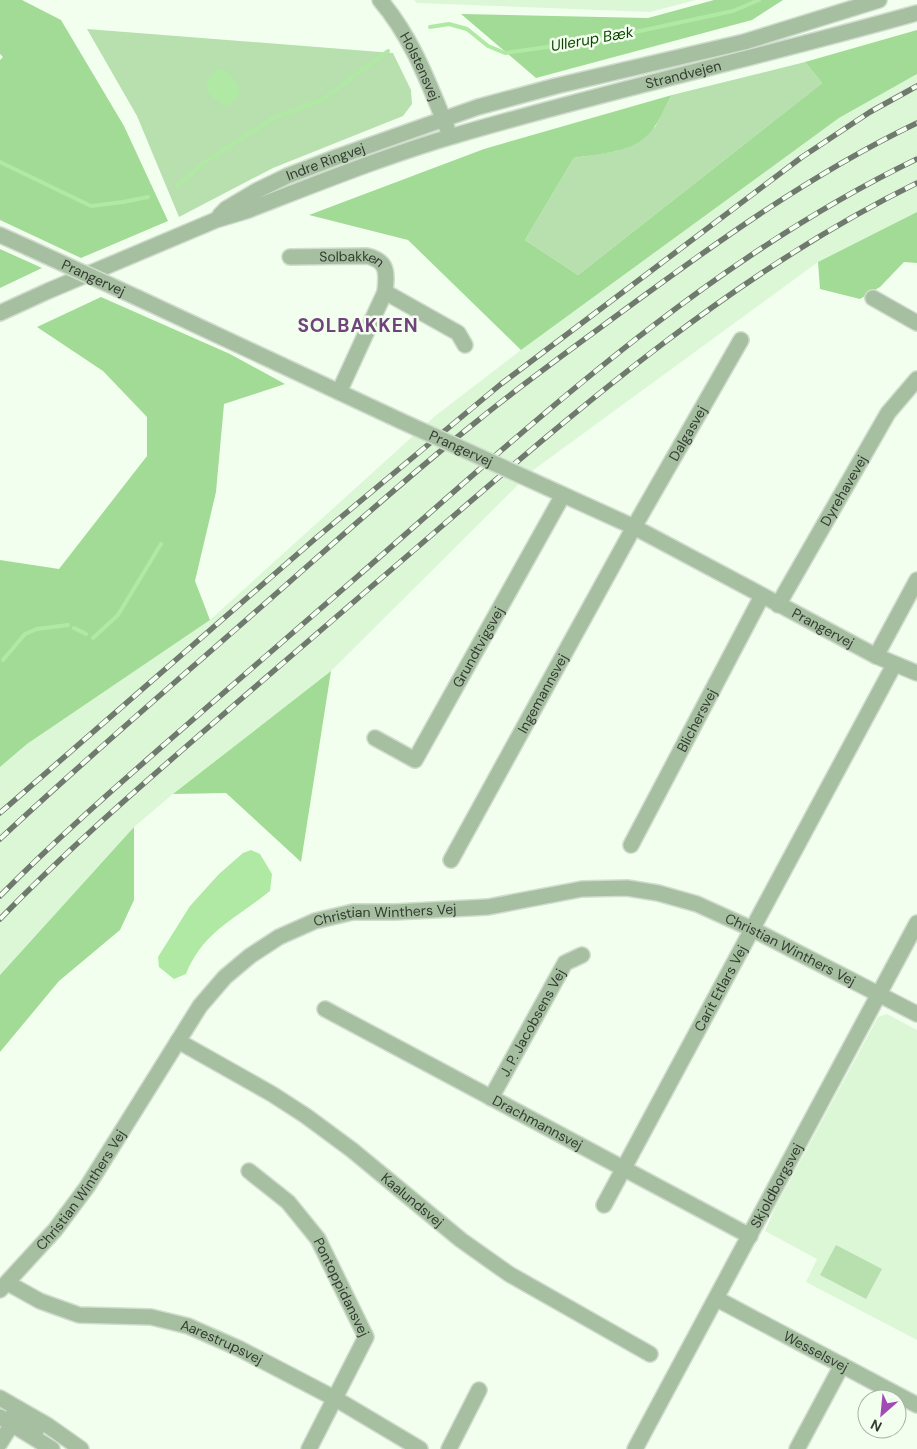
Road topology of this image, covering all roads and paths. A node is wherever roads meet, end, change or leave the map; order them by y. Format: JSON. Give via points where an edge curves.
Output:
{"nodes":[{"id":1,"x":380,"y":0,"type":"edge"},
{"id":2,"x":878,"y":0,"type":"edge"},
{"id":3,"x":917,"y":13,"type":"edge"},
{"id":4,"x":443,"y":119,"type":"junction"},
{"id":5,"x":450,"y":137,"type":"junction"},
{"id":6,"x":216,"y":220,"type":"junction"},
{"id":7,"x":0,"y":235,"type":"edge"},
{"id":8,"x":290,"y":258,"type":"dead end"},
{"id":9,"x":385,"y":292,"type":"junction"},
{"id":10,"x":873,"y":298,"type":"dead end"},
{"id":11,"x":0,"y":313,"type":"edge"},
{"id":12,"x":917,"y":324,"type":"edge"},
{"id":13,"x":741,"y":340,"type":"dead end"},
{"id":14,"x":465,"y":345,"type":"dead end"},
{"id":15,"x":917,"y":379,"type":"edge"},
{"id":16,"x":339,"y":392,"type":"junction"},
{"id":17,"x":563,"y":495,"type":"junction"},
{"id":18,"x":634,"y":527,"type":"junction"},
{"id":19,"x":917,"y":580,"type":"edge"},
{"id":20,"x":762,"y":596,"type":"junction"},
{"id":21,"x":778,"y":605,"type":"junction"},
{"id":22,"x":876,"y":656,"type":"junction"},
{"id":23,"x":894,"y":665,"type":"junction"},
{"id":24,"x":917,"y":672,"type":"edge"},
{"id":25,"x":375,"y":738,"type":"dead end"},
{"id":26,"x":631,"y":845,"type":"dead end"},
{"id":27,"x":451,"y":860,"type":"dead end"},
{"id":28,"x":917,"y":923,"type":"edge"},
{"id":29,"x":752,"y":929,"type":"junction"},
{"id":30,"x":582,"y":955,"type":"dead end"},
{"id":31,"x":880,"y":994,"type":"junction"},
{"id":32,"x":325,"y":1009,"type":"dead end"},
{"id":33,"x":917,"y":1014,"type":"edge"},
{"id":34,"x":178,"y":1040,"type":"junction"},
{"id":35,"x":492,"y":1098,"type":"junction"},
{"id":36,"x":623,"y":1169,"type":"junction"},
{"id":37,"x":249,"y":1171,"type":"dead end"},
{"id":38,"x":604,"y":1205,"type":"dead end"},
{"id":39,"x":750,"y":1236,"type":"junction"},
{"id":40,"x":4,"y":1285,"type":"edge"},
{"id":41,"x":717,"y":1299,"type":"junction"},
{"id":42,"x":650,"y":1354,"type":"dead end"},
{"id":43,"x":842,"y":1365,"type":"junction"},
{"id":44,"x":479,"y":1390,"type":"dead end"},
{"id":45,"x":1,"y":1398,"type":"edge"},
{"id":46,"x":336,"y":1399,"type":"junction"},
{"id":47,"x":917,"y":1405,"type":"edge"},
{"id":48,"x":4,"y":1424,"type":"edge"},
{"id":49,"x":0,"y":1443,"type":"edge"},
{"id":50,"x":52,"y":1449,"type":"edge"},
{"id":51,"x":68,"y":1449,"type":"edge"},
{"id":52,"x":81,"y":1449,"type":"edge"},
{"id":53,"x":309,"y":1449,"type":"edge"},
{"id":54,"x":420,"y":1449,"type":"edge"},
{"id":55,"x":449,"y":1449,"type":"edge"},
{"id":56,"x":635,"y":1449,"type":"edge"},
{"id":57,"x":798,"y":1449,"type":"edge"}],
"edges":[{"from":1,"to":4,"type":"street","name":"Holstensvej","via":[[391,12],[416,56]]},
{"from":2,"to":4,"type":"street","name":"Strandvejen","via":[[744,42],[556,86]]},
{"from":3,"to":5,"type":"street","name":"Strandvejen"},
{"from":4,"to":5,"type":"street","name":"Holstensvej"},
{"from":4,"to":6,"type":"street","name":"Indre Ringvej","via":[[287,176],[226,209]]},
{"from":5,"to":6,"type":"street","name":"Indre Ringvej"},
{"from":6,"to":11,"type":"street","name":"Indre Ringvej"},
{"from":7,"to":16,"type":"street","name":"Prangervej","bridge":true},
{"from":8,"to":9,"type":"street","name":"Solbakken","via":[[367,256],[378,259],[384,265]]},
{"from":9,"to":14,"type":"street","name":"Solbakken","via":[[458,333]]},
{"from":9,"to":16,"type":"street","name":"Solbakken"},
{"from":10,"to":12,"type":"street"},
{"from":13,"to":18,"type":"street","name":"Dalgasvej"},
{"from":15,"to":21,"type":"street","name":"Dyrehavevej","via":[[888,413]]},
{"from":16,"to":17,"type":"street","name":"Prangervej","bridge":true},
{"from":17,"to":18,"type":"street","name":"Prangervej"},
{"from":17,"to":25,"type":"street","name":"Grundtvigsvej","via":[[416,760]]},
{"from":18,"to":20,"type":"street","name":"Prangervej"},
{"from":18,"to":27,"type":"street","name":"Ingemannsvej"},
{"from":19,"to":22,"type":"street"},
{"from":20,"to":21,"type":"street","name":"Prangervej"},
{"from":20,"to":26,"type":"street","name":"Blichersvej"},
{"from":21,"to":22,"type":"street","name":"Prangervej"},
{"from":22,"to":23,"type":"street","name":"Prangervej"},
{"from":23,"to":24,"type":"street","name":"Prangervej"},
{"from":23,"to":29,"type":"street","name":"Carit Etlars Vej"},
{"from":28,"to":31,"type":"street","name":"Skjoldborgsvej"},
{"from":29,"to":31,"type":"street","name":"Christian Winthers Vej"},
{"from":29,"to":34,"type":"street","name":"Christian Winthers Vej","via":[[698,904],[627,888],[582,889],[488,907],[353,912],[315,921],[279,936],[250,956],[225,977],[200,1006]]},
{"from":29,"to":36,"type":"street","name":"Carit Etlars Vej"},
{"from":30,"to":35,"type":"street","name":"J. P. Jacobsens Vej","via":[[565,963]]},
{"from":31,"to":33,"type":"street","name":"Christian Winthers Vej"},
{"from":31,"to":39,"type":"street","name":"Skjoldborgsvej"},
{"from":32,"to":35,"type":"street","name":"Drachmannsvej"},
{"from":34,"to":40,"type":"street","name":"Christian Winthers Vej","via":[[87,1187],[55,1230]]},
{"from":34,"to":42,"type":"street","name":"Kaalundsvej","via":[[306,1116],[461,1240],[509,1274]]},
{"from":35,"to":36,"type":"street","name":"Drachmannsvej"},
{"from":36,"to":38,"type":"street","name":"Carit Etlars Vej"},
{"from":36,"to":39,"type":"street","name":"Drachmannsvej"},
{"from":37,"to":46,"type":"street","name":"Pontoppidansvej","via":[[288,1202],[318,1239],[366,1337]]},
{"from":39,"to":41,"type":"street","name":"Skjoldborgsvej"},
{"from":40,"to":46,"type":"street","name":"Aarestrupsvej","via":[[78,1315],[151,1317],[188,1326]]},
{"from":41,"to":43,"type":"street","name":"Wesselsvej"},
{"from":41,"to":56,"type":"street","name":"Skjoldborgsvej"},
{"from":43,"to":47,"type":"street","name":"Wesselsvej"},
{"from":43,"to":57,"type":"street"},
{"from":44,"to":55,"type":"street"},
{"from":45,"to":48,"type":"street","via":[[12,1412]]},
{"from":45,"to":52,"type":"street"},
{"from":46,"to":53,"type":"street","name":"Pontoppidansvej"},
{"from":46,"to":54,"type":"street","name":"Aarestrupsvej"},
{"from":48,"to":49,"type":"street"},
{"from":48,"to":50,"type":"street"},
{"from":48,"to":51,"type":"street","via":[[24,1421]]}]}
